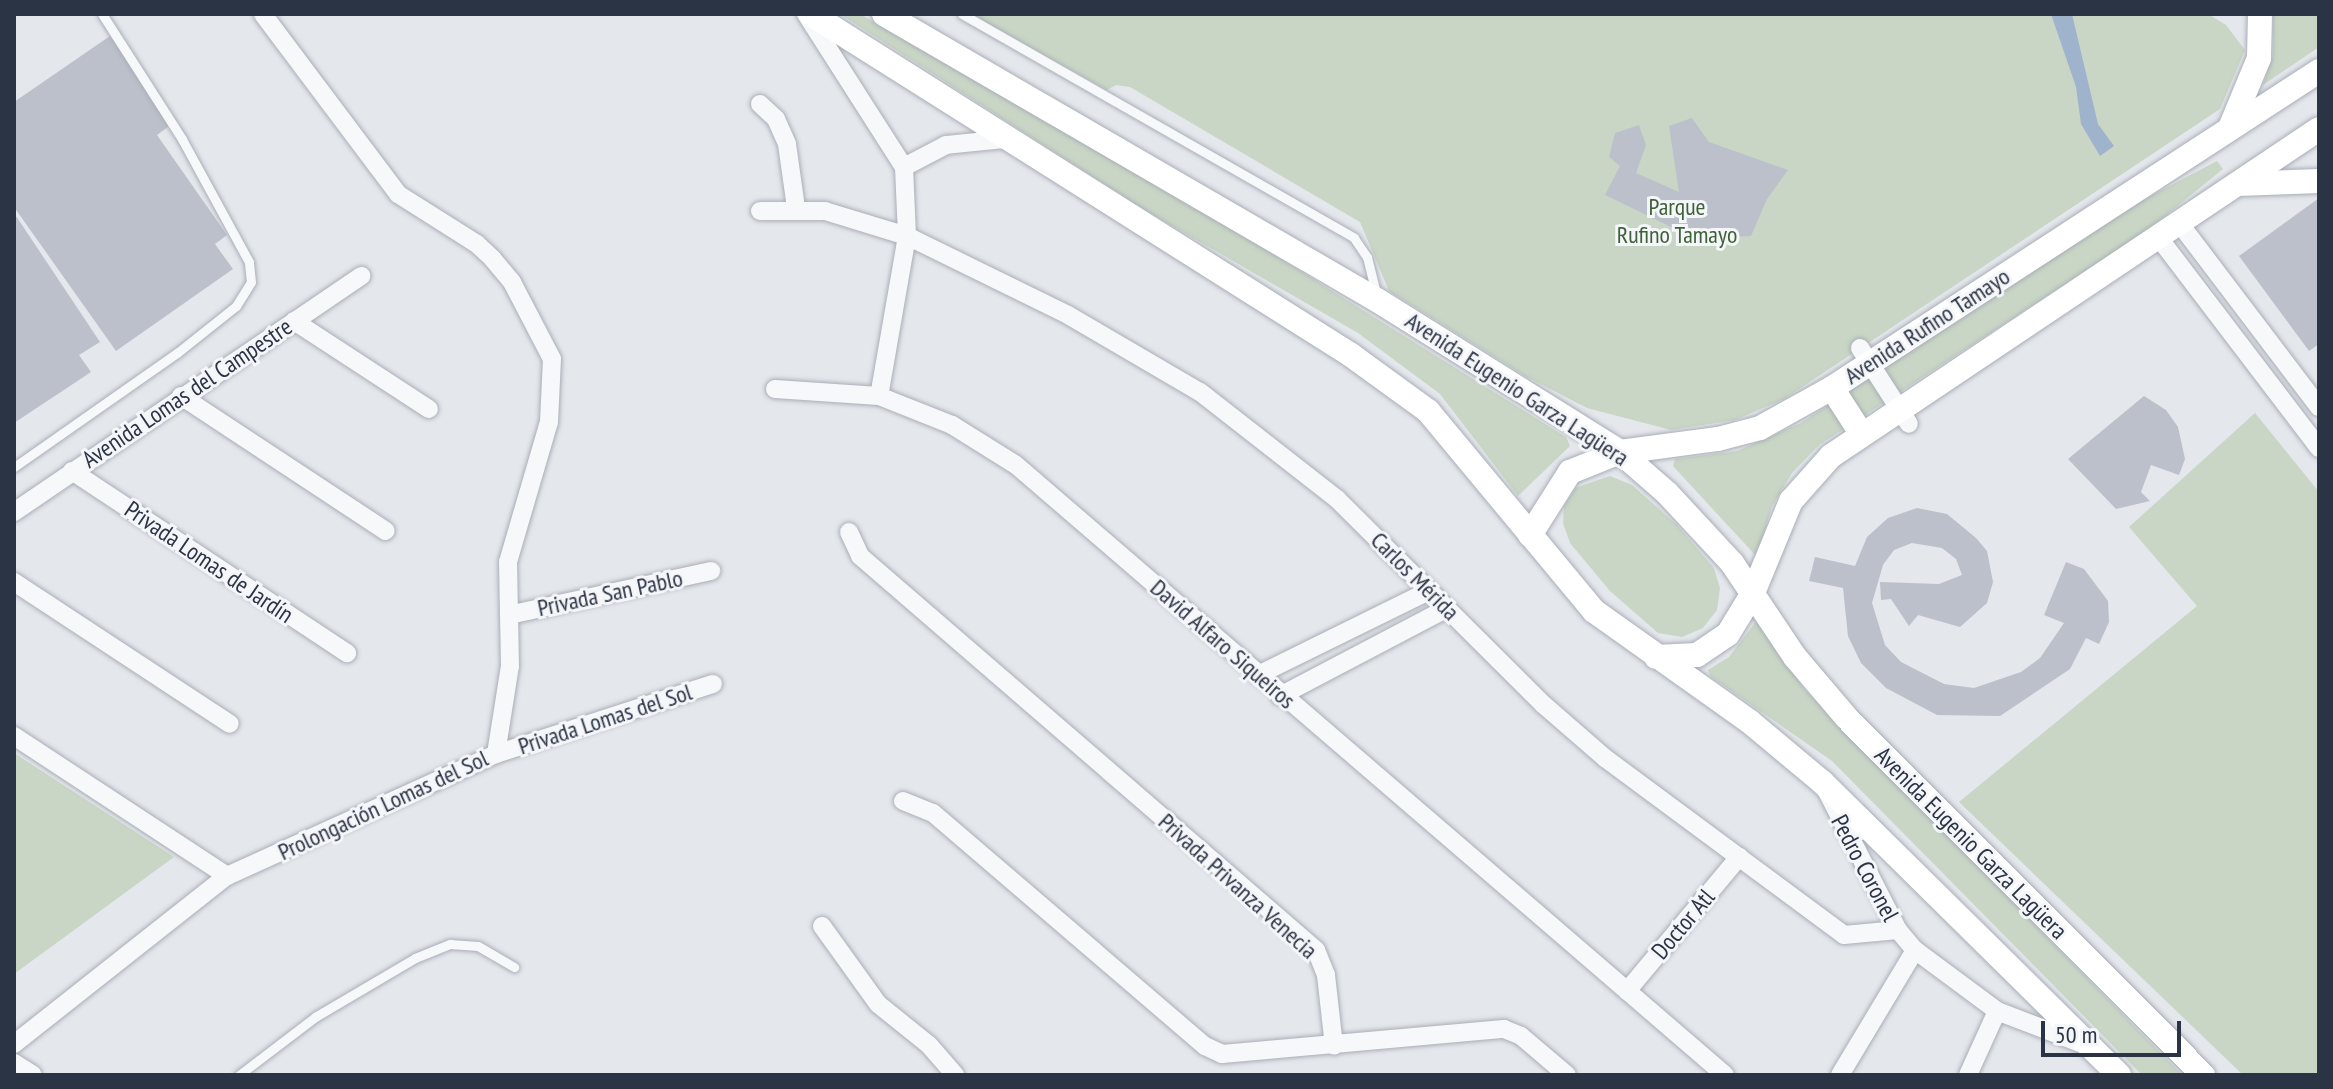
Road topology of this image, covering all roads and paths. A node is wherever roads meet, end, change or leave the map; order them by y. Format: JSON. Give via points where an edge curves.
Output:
{"nodes":[{"id":1,"x":102,"y":14,"type":"edge"},
{"id":2,"x":808,"y":14,"type":"edge"},
{"id":3,"x":884,"y":14,"type":"edge"},
{"id":4,"x":962,"y":14,"type":"edge"},
{"id":5,"x":2260,"y":14,"type":"edge"},
{"id":6,"x":270,"y":17,"type":"edge"},
{"id":7,"x":2319,"y":71,"type":"edge"},
{"id":8,"x":760,"y":104,"type":"dead end"},
{"id":9,"x":2230,"y":128,"type":"junction"},
{"id":10,"x":2319,"y":129,"type":"edge"},
{"id":11,"x":1005,"y":139,"type":"junction"},
{"id":12,"x":904,"y":167,"type":"junction"},
{"id":13,"x":2319,"y":181,"type":"edge"},
{"id":14,"x":2232,"y":185,"type":"junction"},
{"id":15,"x":796,"y":208,"type":"junction"},
{"id":16,"x":760,"y":211,"type":"dead end"},
{"id":17,"x":2180,"y":224,"type":"junction"},
{"id":18,"x":907,"y":236,"type":"junction"},
{"id":19,"x":2159,"y":238,"type":"junction"},
{"id":20,"x":361,"y":276,"type":"dead end"},
{"id":21,"x":2237,"y":299,"type":"junction"},
{"id":22,"x":1377,"y":300,"type":"junction"},
{"id":23,"x":2216,"y":314,"type":"junction"},
{"id":24,"x":294,"y":321,"type":"junction"},
{"id":25,"x":1865,"y":356,"type":"junction"},
{"id":26,"x":2292,"y":372,"type":"junction"},
{"id":27,"x":2271,"y":386,"type":"junction"},
{"id":28,"x":1832,"y":388,"type":"junction"},
{"id":29,"x":775,"y":389,"type":"dead end"},
{"id":30,"x":181,"y":396,"type":"junction"},
{"id":31,"x":879,"y":396,"type":"junction"},
{"id":32,"x":2319,"y":407,"type":"edge"},
{"id":33,"x":429,"y":409,"type":"dead end"},
{"id":34,"x":1904,"y":416,"type":"junction"},
{"id":35,"x":1861,"y":433,"type":"junction"},
{"id":36,"x":2319,"y":448,"type":"edge"},
{"id":37,"x":1620,"y":452,"type":"junction"},
{"id":38,"x":14,"y":467,"type":"edge"},
{"id":39,"x":72,"y":471,"type":"junction"},
{"id":40,"x":14,"y":512,"type":"edge"},
{"id":41,"x":386,"y":531,"type":"dead end"},
{"id":42,"x":849,"y":532,"type":"dead end"},
{"id":43,"x":1530,"y":535,"type":"junction"},
{"id":44,"x":711,"y":571,"type":"dead end"},
{"id":45,"x":14,"y":582,"type":"edge"},
{"id":46,"x":1429,"y":591,"type":"junction"},
{"id":47,"x":1753,"y":593,"type":"junction"},
{"id":48,"x":1446,"y":609,"type":"junction"},
{"id":49,"x":509,"y":615,"type":"junction"},
{"id":50,"x":347,"y":653,"type":"dead end"},
{"id":51,"x":1656,"y":657,"type":"junction"},
{"id":52,"x":1258,"y":675,"type":"junction"},
{"id":53,"x":713,"y":684,"type":"dead end"},
{"id":54,"x":1280,"y":696,"type":"junction"},
{"id":55,"x":230,"y":724,"type":"dead end"},
{"id":56,"x":14,"y":736,"type":"edge"},
{"id":57,"x":496,"y":754,"type":"junction"},
{"id":58,"x":1822,"y":782,"type":"junction"},
{"id":59,"x":903,"y":801,"type":"dead end"},
{"id":60,"x":1739,"y":857,"type":"junction"},
{"id":61,"x":227,"y":876,"type":"junction"},
{"id":62,"x":822,"y":926,"type":"dead end"},
{"id":63,"x":1898,"y":930,"type":"junction"},
{"id":64,"x":1915,"y":950,"type":"junction"},
{"id":65,"x":514,"y":967,"type":"dead end"},
{"id":66,"x":1627,"y":991,"type":"junction"},
{"id":67,"x":1997,"y":1011,"type":"junction"},
{"id":68,"x":14,"y":1044,"type":"edge"},
{"id":69,"x":1334,"y":1046,"type":"junction"},
{"id":70,"x":2088,"y":1046,"type":"junction"},
{"id":71,"x":14,"y":1063,"type":"edge"},
{"id":72,"x":33,"y":1075,"type":"edge"},
{"id":73,"x":239,"y":1075,"type":"edge"},
{"id":74,"x":955,"y":1075,"type":"edge"},
{"id":75,"x":1567,"y":1075,"type":"edge"},
{"id":76,"x":1725,"y":1075,"type":"edge"},
{"id":77,"x":1840,"y":1075,"type":"edge"},
{"id":78,"x":1968,"y":1075,"type":"edge"},
{"id":79,"x":2119,"y":1075,"type":"edge"},
{"id":80,"x":2203,"y":1075,"type":"edge"}],
"edges":[{"from":1,"to":38,"type":"lane","via":[[182,139],[249,262],[251,282],[236,306],[188,344],[50,447]]},
{"from":2,"to":11,"type":"main road"},
{"from":2,"to":12,"type":"street"},
{"from":3,"to":22,"type":"main road","name":"Avenida Eugenio Garza Lagüera"},
{"from":4,"to":22,"type":"lane","via":[[1354,238],[1367,257]]},
{"from":5,"to":9,"type":"main road","via":[[2259,58]]},
{"from":6,"to":49,"type":"street","name":"Prolongación Lomas del Sol","via":[[398,194],[477,244],[512,282],[545,340],[554,387],[508,562]]},
{"from":7,"to":9,"type":"main road","name":"Avenida Rufino Tamayo"},
{"from":8,"to":15,"type":"street","via":[[776,119],[787,144]]},
{"from":9,"to":25,"type":"main road","name":"Avenida Rufino Tamayo"},
{"from":10,"to":14,"type":"main road"},
{"from":11,"to":12,"type":"street","via":[[946,145]]},
{"from":11,"to":43,"type":"main road","via":[[1401,389],[1444,426]]},
{"from":12,"to":18,"type":"street"},
{"from":13,"to":14,"type":"main road"},
{"from":14,"to":17,"type":"main road"},
{"from":15,"to":16,"type":"street","name":"Carlos Mérida"},
{"from":15,"to":18,"type":"street","name":"Carlos Mérida","via":[[848,215]]},
{"from":17,"to":19,"type":"main road"},
{"from":17,"to":21,"type":"street"},
{"from":18,"to":31,"type":"street"},
{"from":18,"to":46,"type":"street","name":"Carlos Mérida","via":[[1068,315],[1200,392],[1295,463]]},
{"from":19,"to":23,"type":"street"},
{"from":19,"to":34,"type":"main road"},
{"from":20,"to":24,"type":"street","name":"Avenida Lomas del Campestre"},
{"from":21,"to":23,"type":"street"},
{"from":21,"to":26,"type":"street"},
{"from":22,"to":37,"type":"main road","name":"Avenida Eugenio Garza Lagüera"},
{"from":23,"to":27,"type":"street"},
{"from":24,"to":30,"type":"street","name":"Avenida Lomas del Campestre"},
{"from":24,"to":33,"type":"street"},
{"from":25,"to":28,"type":"main road","name":"Avenida Rufino Tamayo"},
{"from":25,"to":34,"type":"street"},
{"from":26,"to":27,"type":"street"},
{"from":26,"to":32,"type":"street"},
{"from":27,"to":36,"type":"street"},
{"from":28,"to":35,"type":"main road"},
{"from":28,"to":37,"type":"main road","name":"Avenida Rufino Tamayo","via":[[1739,435]]},
{"from":29,"to":31,"type":"street","name":"David Alfaro Siqueiros"},
{"from":30,"to":39,"type":"street","name":"Avenida Lomas del Campestre"},
{"from":30,"to":41,"type":"street"},
{"from":31,"to":52,"type":"street","name":"David Alfaro Siqueiros","via":[[952,425],[1016,465]]},
{"from":34,"to":35,"type":"main road"},
{"from":35,"to":47,"type":"main road","via":[[1800,485]]},
{"from":37,"to":43,"type":"main road","name":"Avenida Rufino Tamayo","via":[[1570,472]]},
{"from":37,"to":47,"type":"main road","name":"Avenida Eugenio Garza Lagüera","via":[[1701,528]]},
{"from":39,"to":40,"type":"street","name":"Avenida Lomas del Campestre"},
{"from":39,"to":50,"type":"street","name":"Privada Lomas de Jardín"},
{"from":42,"to":69,"type":"street","name":"Privada Privanza Venecia","via":[[860,556],[1316,950],[1326,975]]},
{"from":43,"to":51,"type":"main road","via":[[1574,591]]},
{"from":44,"to":49,"type":"street","name":"Privada San Pablo"},
{"from":45,"to":55,"type":"street"},
{"from":46,"to":48,"type":"street","name":"Carlos Mérida"},
{"from":46,"to":52,"type":"street"},
{"from":47,"to":51,"type":"main road","via":[[1737,622],[1712,648],[1678,658]]},
{"from":47,"to":80,"type":"main road","name":"Avenida Eugenio Garza Lagüera","via":[[1826,696]]},
{"from":48,"to":54,"type":"street"},
{"from":48,"to":60,"type":"street","name":"Carlos Mérida","via":[[1575,733]]},
{"from":49,"to":57,"type":"street","name":"Prolongación Lomas del Sol","via":[[510,666]]},
{"from":51,"to":58,"type":"main road","via":[[1750,722]]},
{"from":52,"to":54,"type":"street","name":"David Alfaro Siqueiros"},
{"from":53,"to":57,"type":"street","name":"Privada Lomas del Sol"},
{"from":54,"to":66,"type":"street","name":"David Alfaro Siqueiros"},
{"from":56,"to":61,"type":"street"},
{"from":57,"to":61,"type":"street","name":"Prolongación Lomas del Sol"},
{"from":58,"to":63,"type":"street","name":"Pedro Coronel"},
{"from":58,"to":70,"type":"main road"},
{"from":59,"to":69,"type":"street","via":[[933,813],[1215,1051],[1242,1056]]},
{"from":60,"to":63,"type":"street","name":"Carlos Mérida","via":[[1844,935]]},
{"from":60,"to":66,"type":"street","name":"Doctor Atl"},
{"from":61,"to":68,"type":"street","name":"Prolongación Lomas del Sol"},
{"from":62,"to":74,"type":"street","via":[[878,1004],[929,1045]]},
{"from":63,"to":64,"type":"street","name":"Pedro Coronel"},
{"from":64,"to":67,"type":"street","name":"Pedro Coronel"},
{"from":64,"to":77,"type":"street"},
{"from":65,"to":73,"type":"lane","via":[[478,946],[450,944],[415,958],[315,1017]]},
{"from":66,"to":76,"type":"street","name":"David Alfaro Siqueiros"},
{"from":67,"to":70,"type":"street","name":"Pedro Coronel"},
{"from":67,"to":78,"type":"street"},
{"from":69,"to":75,"type":"street","via":[[1504,1029],[1521,1036]]},
{"from":70,"to":79,"type":"main road"},
{"from":71,"to":72,"type":"street"}]}
